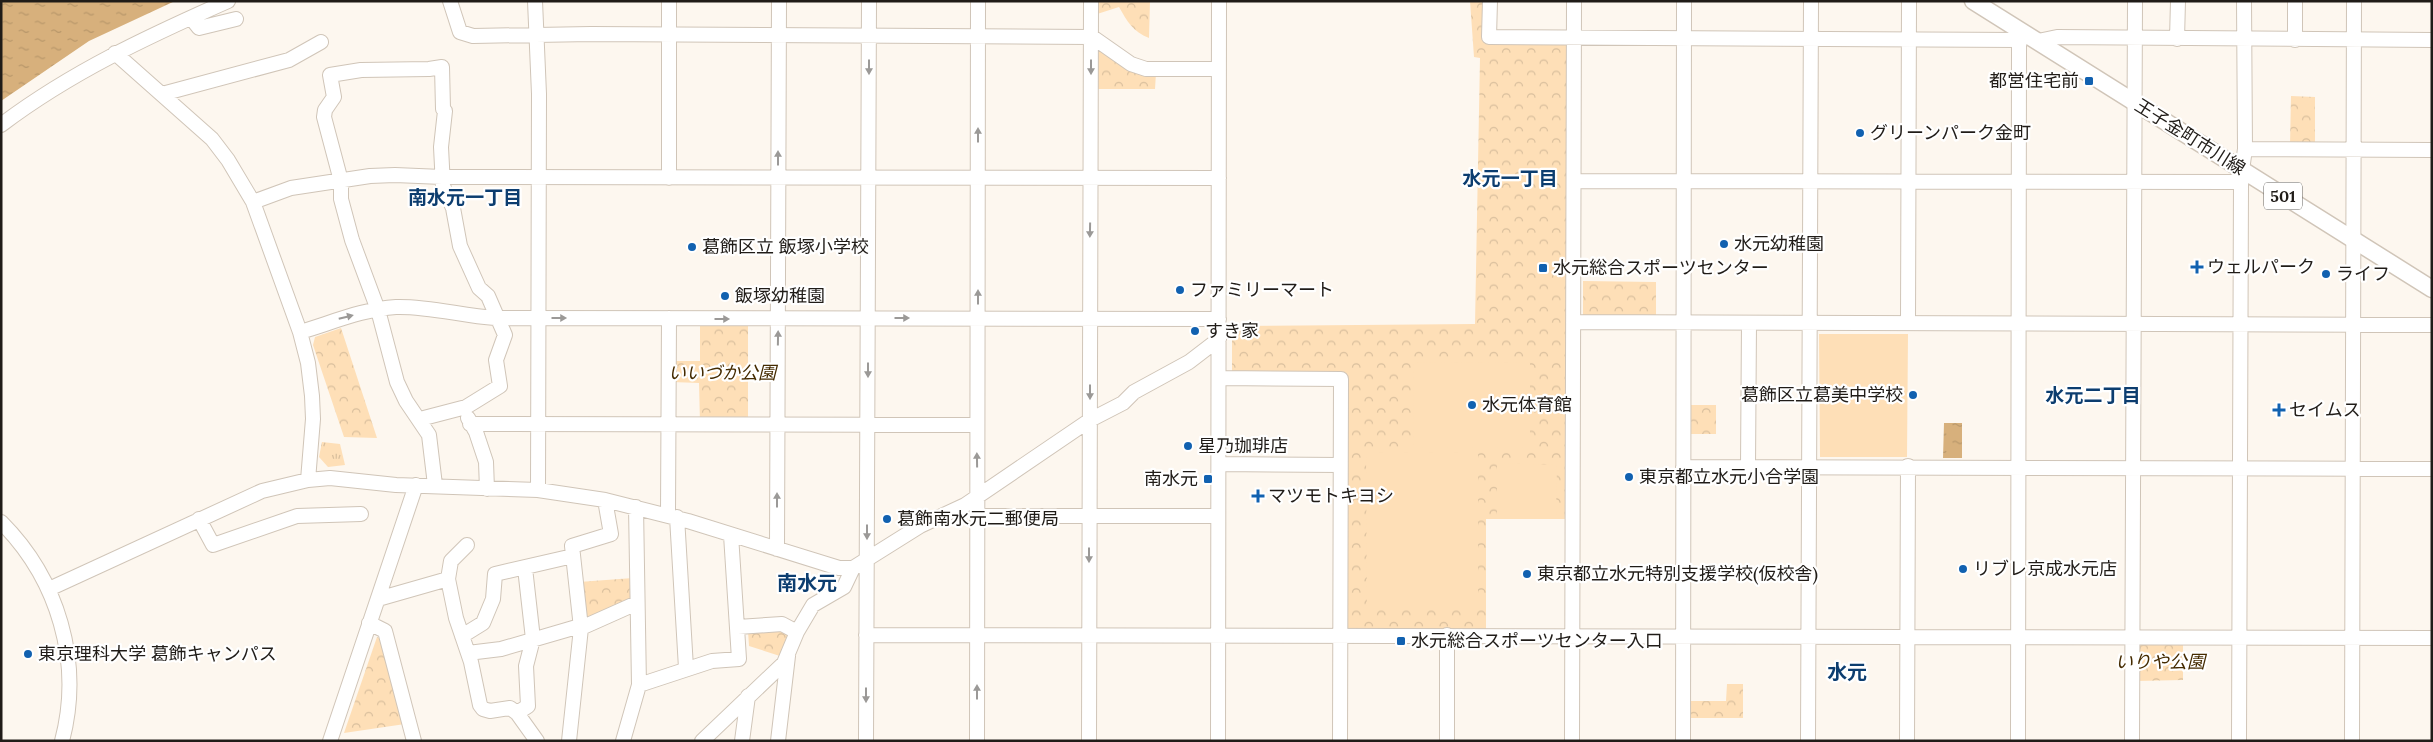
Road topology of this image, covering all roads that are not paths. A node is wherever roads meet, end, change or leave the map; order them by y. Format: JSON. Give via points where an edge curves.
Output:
{"nodes":[{"id":1,"x":228,"y":1,"type":"edge"},
{"id":2,"x":450,"y":1,"type":"edge"},
{"id":3,"x":535,"y":1,"type":"edge"},
{"id":4,"x":669,"y":1,"type":"edge"},
{"id":5,"x":778,"y":1,"type":"edge"},
{"id":6,"x":868,"y":1,"type":"edge"},
{"id":7,"x":978,"y":1,"type":"edge"},
{"id":8,"x":1091,"y":1,"type":"edge"},
{"id":9,"x":1219,"y":1,"type":"edge"},
{"id":10,"x":1490,"y":1,"type":"edge"},
{"id":11,"x":1574,"y":1,"type":"edge"},
{"id":12,"x":1684,"y":1,"type":"edge"},
{"id":13,"x":1811,"y":1,"type":"edge"},
{"id":14,"x":1909,"y":1,"type":"edge"},
{"id":15,"x":1973,"y":1,"type":"edge"},
{"id":16,"x":2135,"y":1,"type":"edge"},
{"id":17,"x":2178,"y":1,"type":"edge"},
{"id":18,"x":2244,"y":1,"type":"edge"},
{"id":19,"x":2295,"y":1,"type":"edge"},
{"id":20,"x":2354,"y":1,"type":"edge"},
{"id":21,"x":191,"y":18,"type":"junction"},
{"id":22,"x":236,"y":19,"type":"dead end"},
{"id":23,"x":537,"y":35,"type":"junction"},
{"id":24,"x":669,"y":35,"type":"junction"},
{"id":25,"x":778,"y":35,"type":"junction"},
{"id":26,"x":868,"y":36,"type":"junction"},
{"id":27,"x":1091,"y":36,"type":"junction"},
{"id":28,"x":2021,"y":36,"type":"junction"},
{"id":29,"x":978,"y":37,"type":"junction"},
{"id":30,"x":1574,"y":38,"type":"junction"},
{"id":31,"x":1684,"y":38,"type":"junction"},
{"id":32,"x":1811,"y":38,"type":"junction"},
{"id":33,"x":1908,"y":39,"type":"junction"},
{"id":34,"x":2136,"y":39,"type":"junction"},
{"id":35,"x":2177,"y":39,"type":"junction"},
{"id":36,"x":2244,"y":40,"type":"junction"},
{"id":37,"x":2295,"y":40,"type":"junction"},
{"id":38,"x":2354,"y":40,"type":"junction"},
{"id":39,"x":2432,"y":40,"type":"edge"},
{"id":40,"x":2038,"y":41,"type":"junction"},
{"id":41,"x":321,"y":42,"type":"dead end"},
{"id":42,"x":115,"y":53,"type":"junction"},
{"id":43,"x":1219,"y":68,"type":"junction"},
{"id":44,"x":162,"y":94,"type":"junction"},
{"id":45,"x":2135,"y":102,"type":"junction"},
{"id":46,"x":1,"y":125,"type":"edge"},
{"id":47,"x":2245,"y":149,"type":"junction"},
{"id":48,"x":2354,"y":150,"type":"junction"},
{"id":49,"x":2432,"y":150,"type":"edge"},
{"id":50,"x":2243,"y":175,"type":"junction"},
{"id":51,"x":442,"y":177,"type":"junction"},
{"id":52,"x":540,"y":177,"type":"junction"},
{"id":53,"x":669,"y":178,"type":"junction"},
{"id":54,"x":778,"y":178,"type":"junction"},
{"id":55,"x":868,"y":178,"type":"junction"},
{"id":56,"x":978,"y":178,"type":"junction"},
{"id":57,"x":1091,"y":178,"type":"junction"},
{"id":58,"x":1219,"y":178,"type":"junction"},
{"id":59,"x":1684,"y":180,"type":"junction"},
{"id":60,"x":341,"y":181,"type":"junction"},
{"id":61,"x":1574,"y":181,"type":"junction"},
{"id":62,"x":1810,"y":181,"type":"junction"},
{"id":63,"x":1908,"y":181,"type":"junction"},
{"id":64,"x":2020,"y":181,"type":"junction"},
{"id":65,"x":2134,"y":182,"type":"junction"},
{"id":66,"x":253,"y":202,"type":"junction"},
{"id":67,"x":2353,"y":239,"type":"junction"},
{"id":68,"x":2432,"y":289,"type":"edge"},
{"id":69,"x":378,"y":310,"type":"junction"},
{"id":70,"x":495,"y":318,"type":"junction"},
{"id":71,"x":539,"y":318,"type":"junction"},
{"id":72,"x":669,"y":318,"type":"junction"},
{"id":73,"x":778,"y":318,"type":"junction"},
{"id":74,"x":868,"y":318,"type":"junction"},
{"id":75,"x":978,"y":319,"type":"junction"},
{"id":76,"x":1089,"y":319,"type":"junction"},
{"id":77,"x":1219,"y":319,"type":"junction"},
{"id":78,"x":1573,"y":322,"type":"junction"},
{"id":79,"x":1684,"y":322,"type":"junction"},
{"id":80,"x":1749,"y":323,"type":"junction"},
{"id":81,"x":1809,"y":323,"type":"junction"},
{"id":82,"x":1908,"y":323,"type":"junction"},
{"id":83,"x":2019,"y":324,"type":"junction"},
{"id":84,"x":2134,"y":324,"type":"junction"},
{"id":85,"x":2241,"y":324,"type":"junction"},
{"id":86,"x":2353,"y":324,"type":"junction"},
{"id":87,"x":2432,"y":325,"type":"edge"},
{"id":88,"x":300,"y":332,"type":"junction"},
{"id":89,"x":1219,"y":339,"type":"junction"},
{"id":90,"x":1219,"y":378,"type":"junction"},
{"id":91,"x":466,"y":407,"type":"junction"},
{"id":92,"x":420,"y":419,"type":"junction"},
{"id":93,"x":1090,"y":420,"type":"junction"},
{"id":94,"x":470,"y":424,"type":"junction"},
{"id":95,"x":668,"y":424,"type":"junction"},
{"id":96,"x":538,"y":425,"type":"junction"},
{"id":97,"x":976,"y":425,"type":"junction"},
{"id":98,"x":778,"y":426,"type":"junction"},
{"id":99,"x":868,"y":426,"type":"junction"},
{"id":100,"x":1219,"y":464,"type":"junction"},
{"id":101,"x":1340,"y":465,"type":"junction"},
{"id":102,"x":1683,"y":466,"type":"junction"},
{"id":103,"x":1748,"y":466,"type":"junction"},
{"id":104,"x":1809,"y":466,"type":"junction"},
{"id":105,"x":1908,"y":466,"type":"junction"},
{"id":106,"x":2018,"y":466,"type":"junction"},
{"id":107,"x":2241,"y":467,"type":"junction"},
{"id":108,"x":2133,"y":468,"type":"junction"},
{"id":109,"x":2353,"y":468,"type":"junction"},
{"id":110,"x":2432,"y":469,"type":"edge"},
{"id":111,"x":308,"y":480,"type":"junction"},
{"id":112,"x":416,"y":485,"type":"junction"},
{"id":113,"x":435,"y":485,"type":"junction"},
{"id":114,"x":486,"y":488,"type":"junction"},
{"id":115,"x":538,"y":490,"type":"junction"},
{"id":116,"x":978,"y":496,"type":"junction"},
{"id":117,"x":605,"y":500,"type":"junction"},
{"id":118,"x":636,"y":507,"type":"junction"},
{"id":119,"x":361,"y":514,"type":"dead end"},
{"id":120,"x":672,"y":516,"type":"junction"},
{"id":121,"x":977,"y":516,"type":"junction"},
{"id":122,"x":1090,"y":516,"type":"junction"},
{"id":123,"x":1218,"y":516,"type":"junction"},
{"id":124,"x":199,"y":519,"type":"junction"},
{"id":125,"x":1,"y":522,"type":"edge"},
{"id":126,"x":731,"y":535,"type":"junction"},
{"id":127,"x":467,"y":545,"type":"dead end"},
{"id":128,"x":777,"y":549,"type":"junction"},
{"id":129,"x":573,"y":556,"type":"junction"},
{"id":130,"x":867,"y":557,"type":"junction"},
{"id":131,"x":525,"y":568,"type":"junction"},
{"id":132,"x":853,"y":568,"type":"junction"},
{"id":133,"x":448,"y":579,"type":"junction"},
{"id":134,"x":49,"y":589,"type":"junction"},
{"id":135,"x":378,"y":599,"type":"junction"},
{"id":136,"x":637,"y":603,"type":"junction"},
{"id":137,"x":370,"y":624,"type":"junction"},
{"id":138,"x":580,"y":627,"type":"junction"},
{"id":139,"x":738,"y":627,"type":"junction"},
{"id":140,"x":798,"y":632,"type":"junction"},
{"id":141,"x":1218,"y":634,"type":"junction"},
{"id":142,"x":866,"y":635,"type":"junction"},
{"id":143,"x":976,"y":635,"type":"junction"},
{"id":144,"x":1340,"y":635,"type":"junction"},
{"id":145,"x":1447,"y":635,"type":"junction"},
{"id":146,"x":1572,"y":635,"type":"junction"},
{"id":147,"x":462,"y":636,"type":"junction"},
{"id":148,"x":1089,"y":636,"type":"junction"},
{"id":149,"x":1684,"y":636,"type":"junction"},
{"id":150,"x":1808,"y":636,"type":"junction"},
{"id":151,"x":2018,"y":636,"type":"junction"},
{"id":152,"x":1907,"y":637,"type":"junction"},
{"id":153,"x":2133,"y":637,"type":"junction"},
{"id":154,"x":2240,"y":638,"type":"junction"},
{"id":155,"x":2353,"y":638,"type":"junction"},
{"id":156,"x":2432,"y":638,"type":"edge"},
{"id":157,"x":533,"y":639,"type":"junction"},
{"id":158,"x":789,"y":652,"type":"junction"},
{"id":159,"x":468,"y":653,"type":"junction"},
{"id":160,"x":686,"y":668,"type":"junction"},
{"id":161,"x":639,"y":685,"type":"junction"},
{"id":162,"x":748,"y":696,"type":"junction"},
{"id":163,"x":517,"y":713,"type":"junction"},
{"id":164,"x":62,"y":741,"type":"edge"},
{"id":165,"x":330,"y":741,"type":"edge"},
{"id":166,"x":414,"y":741,"type":"edge"},
{"id":167,"x":537,"y":741,"type":"edge"},
{"id":168,"x":569,"y":741,"type":"edge"},
{"id":169,"x":624,"y":741,"type":"edge"},
{"id":170,"x":702,"y":741,"type":"edge"},
{"id":171,"x":742,"y":741,"type":"edge"},
{"id":172,"x":778,"y":741,"type":"edge"},
{"id":173,"x":866,"y":741,"type":"edge"},
{"id":174,"x":977,"y":741,"type":"edge"},
{"id":175,"x":1089,"y":741,"type":"edge"},
{"id":176,"x":1218,"y":741,"type":"edge"},
{"id":177,"x":1340,"y":741,"type":"edge"},
{"id":178,"x":1447,"y":741,"type":"edge"},
{"id":179,"x":1572,"y":741,"type":"edge"},
{"id":180,"x":1683,"y":741,"type":"edge"},
{"id":181,"x":1808,"y":741,"type":"edge"},
{"id":182,"x":1907,"y":741,"type":"edge"},
{"id":183,"x":2018,"y":741,"type":"edge"},
{"id":184,"x":2132,"y":741,"type":"edge"},
{"id":185,"x":2240,"y":741,"type":"edge"},
{"id":186,"x":2352,"y":741,"type":"edge"}],
"edges":[{"from":1,"to":21,"type":"street"},
{"from":2,"to":23,"type":"street","via":[[460,32],[473,36]]},
{"from":3,"to":23,"type":"street"},
{"from":4,"to":24,"type":"street"},
{"from":5,"to":25,"type":"street"},
{"from":6,"to":26,"type":"street"},
{"from":7,"to":29,"type":"street"},
{"from":8,"to":27,"type":"street"},
{"from":9,"to":43,"type":"street"},
{"from":10,"to":30,"type":"street","via":[[1489,37]]},
{"from":11,"to":30,"type":"street"},
{"from":12,"to":31,"type":"street"},
{"from":13,"to":32,"type":"street"},
{"from":14,"to":33,"type":"street"},
{"from":15,"to":28,"type":"main road","name":"王子金町市川線","number":"501"},
{"from":16,"to":34,"type":"street"},
{"from":17,"to":35,"type":"street"},
{"from":18,"to":36,"type":"street"},
{"from":19,"to":37,"type":"street"},
{"from":20,"to":38,"type":"street"},
{"from":21,"to":22,"type":"street","via":[[199,28]]},
{"from":21,"to":42,"type":"street"},
{"from":23,"to":24,"type":"street"},
{"from":23,"to":52,"type":"street"},
{"from":24,"to":25,"type":"street"},
{"from":24,"to":53,"type":"street"},
{"from":25,"to":26,"type":"street"},
{"from":54,"to":25,"type":"street","one_way":true},
{"from":26,"to":29,"type":"street"},
{"from":26,"to":55,"type":"street","one_way":true},
{"from":27,"to":29,"type":"street"},
{"from":27,"to":43,"type":"street","via":[[1131,64],[1146,69]]},
{"from":27,"to":57,"type":"street","one_way":true},
{"from":28,"to":33,"type":"street"},
{"from":28,"to":40,"type":"main road","name":"王子金町市川線","number":"501"},
{"from":28,"to":64,"type":"street"},
{"from":56,"to":29,"type":"street","one_way":true},
{"from":30,"to":31,"type":"street"},
{"from":30,"to":61,"type":"street"},
{"from":31,"to":32,"type":"street"},
{"from":31,"to":59,"type":"street"},
{"from":32,"to":33,"type":"street"},
{"from":32,"to":62,"type":"street"},
{"from":33,"to":63,"type":"street"},
{"from":34,"to":35,"type":"street"},
{"from":34,"to":40,"type":"street","via":[[2057,37]]},
{"from":34,"to":45,"type":"street"},
{"from":35,"to":36,"type":"street"},
{"from":36,"to":37,"type":"street"},
{"from":36,"to":47,"type":"street"},
{"from":37,"to":38,"type":"street"},
{"from":38,"to":39,"type":"street"},
{"from":38,"to":48,"type":"street"},
{"from":40,"to":45,"type":"main road","name":"王子金町市川線","number":"501"},
{"from":41,"to":44,"type":"street","via":[[289,60]]},
{"from":42,"to":44,"type":"street"},
{"from":42,"to":46,"type":"street"},
{"from":43,"to":58,"type":"street"},
{"from":44,"to":66,"type":"street","via":[[212,139]]},
{"from":45,"to":50,"type":"main road","name":"王子金町市川線","number":"501"},
{"from":45,"to":65,"type":"street"},
{"from":47,"to":48,"type":"street"},
{"from":47,"to":50,"type":"street"},
{"from":48,"to":49,"type":"street"},
{"from":48,"to":67,"type":"street"},
{"from":50,"to":65,"type":"street"},
{"from":50,"to":67,"type":"main road","name":"王子金町市川線","number":"501"},
{"from":50,"to":85,"type":"street"},
{"from":51,"to":52,"type":"street"},
{"from":51,"to":60,"type":"street","via":[[382,175]]},
{"from":51,"to":60,"type":"street","via":[[445,111],[442,67],[376,69],[330,75],[334,97],[324,117]]},
{"from":51,"to":70,"type":"street","via":[[453,208],[460,246],[476,281],[488,296]]},
{"from":52,"to":53,"type":"street"},
{"from":52,"to":71,"type":"street"},
{"from":53,"to":54,"type":"street"},
{"from":54,"to":55,"type":"street"},
{"from":54,"to":73,"type":"street"},
{"from":55,"to":56,"type":"street"},
{"from":55,"to":74,"type":"street"},
{"from":56,"to":57,"type":"street"},
{"from":75,"to":56,"type":"street","one_way":true},
{"from":57,"to":58,"type":"street"},
{"from":57,"to":76,"type":"street","one_way":true},
{"from":58,"to":77,"type":"street"},
{"from":59,"to":61,"type":"street"},
{"from":59,"to":62,"type":"street"},
{"from":59,"to":79,"type":"street"},
{"from":60,"to":66,"type":"street","via":[[291,188]]},
{"from":60,"to":69,"type":"street","via":[[341,199],[350,232]]},
{"from":61,"to":78,"type":"street"},
{"from":62,"to":63,"type":"street"},
{"from":62,"to":81,"type":"street"},
{"from":63,"to":64,"type":"street"},
{"from":63,"to":82,"type":"street"},
{"from":64,"to":65,"type":"street"},
{"from":64,"to":83,"type":"street"},
{"from":65,"to":84,"type":"street"},
{"from":66,"to":88,"type":"street"},
{"from":67,"to":68,"type":"main road","name":"王子金町市川線","number":"501"},
{"from":67,"to":86,"type":"street"},
{"from":69,"to":70,"type":"street","via":[[419,307]]},
{"from":88,"to":69,"type":"street","one_way":true},
{"from":69,"to":92,"type":"street","via":[[397,382],[406,402]]},
{"from":70,"to":71,"type":"street"},
{"from":70,"to":91,"type":"street","via":[[500,321],[505,335],[496,360],[500,386]]},
{"from":71,"to":72,"type":"street","one_way":true},
{"from":71,"to":96,"type":"street"},
{"from":72,"to":73,"type":"street","one_way":true},
{"from":72,"to":95,"type":"street"},
{"from":73,"to":74,"type":"street"},
{"from":98,"to":73,"type":"street","one_way":true},
{"from":74,"to":75,"type":"street","one_way":true},
{"from":74,"to":99,"type":"street","one_way":true},
{"from":75,"to":76,"type":"street"},
{"from":75,"to":97,"type":"street"},
{"from":76,"to":77,"type":"street"},
{"from":76,"to":93,"type":"street","one_way":true},
{"from":77,"to":89,"type":"street"},
{"from":78,"to":79,"type":"street"},
{"from":78,"to":146,"type":"street"},
{"from":79,"to":80,"type":"street"},
{"from":79,"to":102,"type":"street"},
{"from":80,"to":81,"type":"street"},
{"from":80,"to":103,"type":"street"},
{"from":81,"to":82,"type":"street"},
{"from":81,"to":104,"type":"street"},
{"from":82,"to":83,"type":"street"},
{"from":83,"to":84,"type":"street"},
{"from":83,"to":106,"type":"street"},
{"from":84,"to":85,"type":"street"},
{"from":84,"to":108,"type":"street"},
{"from":85,"to":86,"type":"street"},
{"from":85,"to":107,"type":"street"},
{"from":86,"to":87,"type":"street"},
{"from":86,"to":109,"type":"street"},
{"from":88,"to":111,"type":"street","via":[[312,396]]},
{"from":89,"to":90,"type":"street"},
{"from":89,"to":93,"type":"street","via":[[1189,362],[1160,376],[1122,403]]},
{"from":90,"to":100,"type":"street"},
{"from":90,"to":101,"type":"street","via":[[1341,378]]},
{"from":91,"to":92,"type":"street"},
{"from":91,"to":94,"type":"street"},
{"from":92,"to":113,"type":"street","via":[[429,435]]},
{"from":93,"to":116,"type":"street"},
{"from":93,"to":122,"type":"street"},
{"from":94,"to":96,"type":"street"},
{"from":94,"to":114,"type":"street","via":[[486,462]]},
{"from":95,"to":96,"type":"street"},
{"from":95,"to":98,"type":"street"},
{"from":95,"to":120,"type":"street"},
{"from":96,"to":115,"type":"street"},
{"from":97,"to":99,"type":"street"},
{"from":116,"to":97,"type":"street","one_way":true},
{"from":98,"to":99,"type":"street"},
{"from":128,"to":98,"type":"street","one_way":true},
{"from":99,"to":130,"type":"street","one_way":true},
{"from":100,"to":101,"type":"street"},
{"from":100,"to":123,"type":"street"},
{"from":101,"to":144,"type":"street"},
{"from":102,"to":103,"type":"street"},
{"from":102,"to":149,"type":"street"},
{"from":103,"to":104,"type":"street"},
{"from":104,"to":105,"type":"street"},
{"from":104,"to":150,"type":"street"},
{"from":105,"to":106,"type":"street"},
{"from":105,"to":152,"type":"street"},
{"from":106,"to":108,"type":"street"},
{"from":106,"to":151,"type":"street"},
{"from":107,"to":108,"type":"street"},
{"from":107,"to":109,"type":"street"},
{"from":107,"to":154,"type":"street"},
{"from":108,"to":153,"type":"street"},
{"from":109,"to":110,"type":"street"},
{"from":109,"to":155,"type":"street"},
{"from":111,"to":112,"type":"street","via":[[346,479]]},
{"from":111,"to":124,"type":"street","via":[[262,491]]},
{"from":112,"to":113,"type":"street"},
{"from":112,"to":135,"type":"street"},
{"from":113,"to":114,"type":"street"},
{"from":114,"to":115,"type":"street"},
{"from":115,"to":117,"type":"street"},
{"from":116,"to":121,"type":"street"},
{"from":116,"to":130,"type":"street"},
{"from":117,"to":118,"type":"street"},
{"from":117,"to":129,"type":"street","via":[[611,534],[572,546]]},
{"from":118,"to":120,"type":"street"},
{"from":118,"to":136,"type":"street"},
{"from":119,"to":124,"type":"street","via":[[297,516],[213,545]]},
{"from":120,"to":126,"type":"street"},
{"from":120,"to":160,"type":"street"},
{"from":121,"to":122,"type":"street"},
{"from":121,"to":143,"type":"street"},
{"from":122,"to":123,"type":"street"},
{"from":122,"to":148,"type":"street","one_way":true},
{"from":123,"to":141,"type":"street"},
{"from":124,"to":134,"type":"street"},
{"from":125,"to":134,"type":"street","via":[[36,565]]},
{"from":126,"to":128,"type":"street"},
{"from":126,"to":139,"type":"street"},
{"from":127,"to":133,"type":"street","via":[[451,561]]},
{"from":128,"to":132,"type":"street","via":[[839,568]]},
{"from":129,"to":131,"type":"street"},
{"from":129,"to":138,"type":"street"},
{"from":130,"to":132,"type":"street"},
{"from":130,"to":142,"type":"street"},
{"from":131,"to":147,"type":"street","via":[[495,574],[493,599],[483,623]]},
{"from":131,"to":157,"type":"street"},
{"from":132,"to":140,"type":"street","via":[[844,587],[814,605]]},
{"from":133,"to":135,"type":"street"},
{"from":133,"to":147,"type":"street"},
{"from":134,"to":164,"type":"street","via":[[66,641],[69,670],[69,699]]},
{"from":135,"to":137,"type":"street"},
{"from":136,"to":138,"type":"street"},
{"from":136,"to":161,"type":"street"},
{"from":137,"to":165,"type":"street"},
{"from":137,"to":166,"type":"street","via":[[385,631]]},
{"from":138,"to":157,"type":"street"},
{"from":138,"to":168,"type":"street"},
{"from":139,"to":140,"type":"street","via":[[782,624]]},
{"from":139,"to":160,"type":"street","via":[[739,659],[712,661]]},
{"from":140,"to":158,"type":"street"},
{"from":141,"to":144,"type":"street"},
{"from":141,"to":148,"type":"street"},
{"from":141,"to":176,"type":"street"},
{"from":142,"to":143,"type":"street"},
{"from":142,"to":173,"type":"street","one_way":true},
{"from":143,"to":148,"type":"street"},
{"from":174,"to":143,"type":"street","one_way":true},
{"from":144,"to":145,"type":"street"},
{"from":144,"to":177,"type":"street"},
{"from":145,"to":146,"type":"street"},
{"from":145,"to":178,"type":"street"},
{"from":146,"to":149,"type":"street"},
{"from":146,"to":179,"type":"street"},
{"from":147,"to":159,"type":"street"},
{"from":148,"to":175,"type":"street"},
{"from":149,"to":150,"type":"street"},
{"from":149,"to":180,"type":"street"},
{"from":150,"to":152,"type":"street"},
{"from":150,"to":181,"type":"street"},
{"from":151,"to":152,"type":"street"},
{"from":151,"to":153,"type":"street"},
{"from":151,"to":183,"type":"street"},
{"from":152,"to":182,"type":"street"},
{"from":153,"to":154,"type":"street"},
{"from":153,"to":184,"type":"street"},
{"from":154,"to":155,"type":"street"},
{"from":154,"to":185,"type":"street"},
{"from":155,"to":156,"type":"street"},
{"from":155,"to":186,"type":"street"},
{"from":157,"to":159,"type":"street","via":[[501,649]]},
{"from":157,"to":163,"type":"street","via":[[526,666],[528,706]]},
{"from":158,"to":162,"type":"street","via":[[784,663]]},
{"from":158,"to":172,"type":"street"},
{"from":159,"to":163,"type":"street","via":[[483,709],[510,708]]},
{"from":160,"to":161,"type":"street"},
{"from":161,"to":169,"type":"street"},
{"from":162,"to":170,"type":"street"},
{"from":162,"to":171,"type":"street"},
{"from":163,"to":167,"type":"street"}]}
